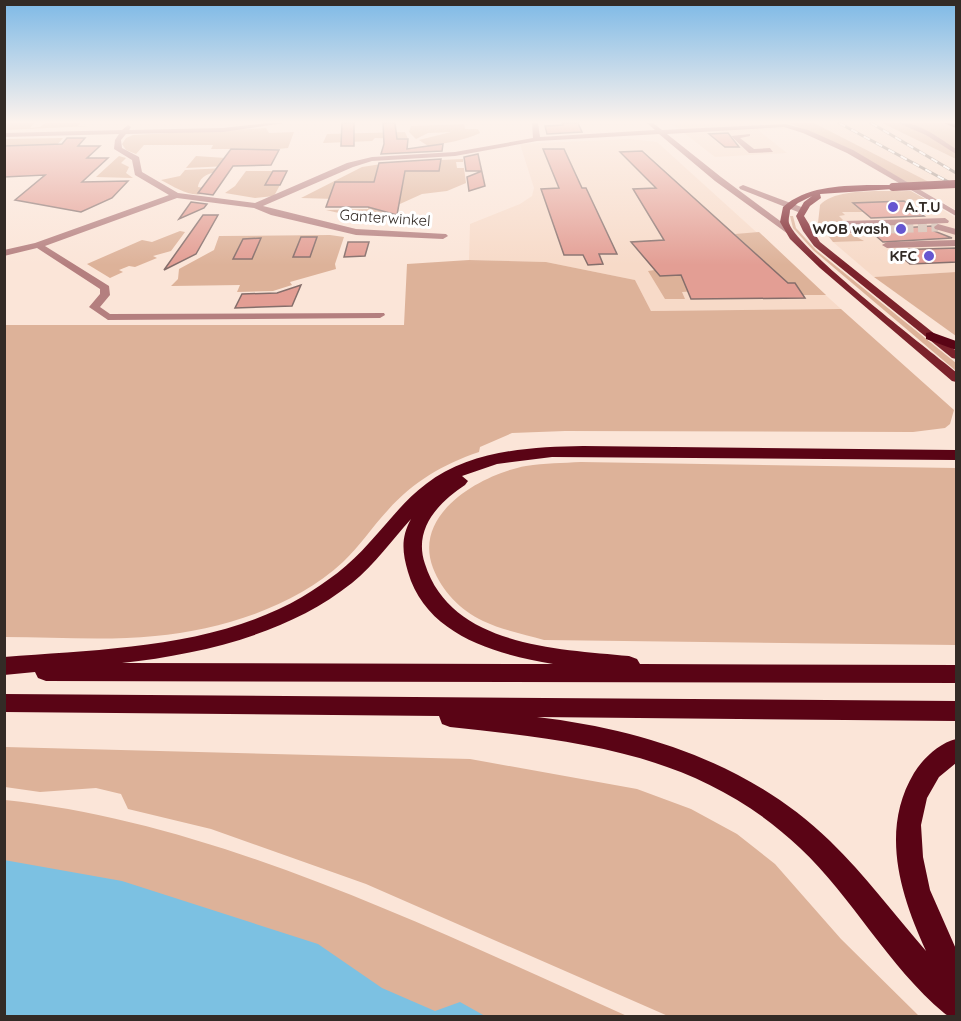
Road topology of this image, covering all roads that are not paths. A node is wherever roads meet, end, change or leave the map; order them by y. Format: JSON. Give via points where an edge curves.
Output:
{"nodes":[{"id":1,"x":138,"y":171,"type":"edge"},
{"id":2,"x":340,"y":171,"type":"edge"},
{"id":3,"x":710,"y":171,"type":"edge"},
{"id":4,"x":721,"y":171,"type":"edge"},
{"id":5,"x":882,"y":171,"type":"edge"},
{"id":6,"x":957,"y":184,"type":"edge"},
{"id":7,"x":831,"y":190,"type":"junction"},
{"id":8,"x":176,"y":195,"type":"junction"},
{"id":9,"x":741,"y":195,"type":"junction"},
{"id":10,"x":760,"y":196,"type":"junction"},
{"id":11,"x":802,"y":197,"type":"junction"},
{"id":12,"x":256,"y":206,"type":"junction"},
{"id":13,"x":788,"y":207,"type":"junction"},
{"id":14,"x":801,"y":210,"type":"junction"},
{"id":15,"x":957,"y":214,"type":"edge"},
{"id":16,"x":864,"y":230,"type":"tunnel mouth"},
{"id":17,"x":788,"y":231,"type":"junction"},
{"id":18,"x":957,"y":232,"type":"edge"},
{"id":19,"x":442,"y":236,"type":"dead end"},
{"id":20,"x":957,"y":243,"type":"edge"},
{"id":21,"x":38,"y":245,"type":"junction"},
{"id":22,"x":887,"y":245,"type":"dead end"},
{"id":23,"x":4,"y":253,"type":"edge"},
{"id":24,"x":380,"y":315,"type":"dead end"},
{"id":25,"x":931,"y":336,"type":"junction"},
{"id":26,"x":957,"y":346,"type":"edge"},
{"id":27,"x":957,"y":357,"type":"edge"},
{"id":28,"x":957,"y":378,"type":"edge"},
{"id":29,"x":525,"y":454,"type":"junction"},
{"id":30,"x":956,"y":455,"type":"edge"},
{"id":31,"x":4,"y":666,"type":"edge"},
{"id":32,"x":4,"y":672,"type":"edge"},
{"id":33,"x":714,"y":673,"type":"junction"},
{"id":34,"x":957,"y":674,"type":"edge"},
{"id":35,"x":4,"y":703,"type":"edge"},
{"id":36,"x":353,"y":706,"type":"junction"},
{"id":37,"x":957,"y":711,"type":"edge"},
{"id":38,"x":957,"y":749,"type":"edge"},
{"id":39,"x":957,"y":977,"type":"edge"},
{"id":40,"x":957,"y":1004,"type":"edge"}],
"edges":[{"from":1,"to":8,"type":"street"},
{"from":2,"to":12,"type":"street"},
{"from":3,"to":9,"type":"street"},
{"from":4,"to":10,"type":"street"},
{"from":5,"to":15,"type":"street"},
{"from":6,"to":7,"type":"main road","bridge":true},
{"from":7,"to":11,"type":"main road"},
{"from":7,"to":14,"type":"main road"},
{"from":8,"to":12,"type":"street","name":"Ganterwinkel"},
{"from":8,"to":21,"type":"street"},
{"from":9,"to":13,"type":"street"},
{"from":9,"to":17,"type":"street"},
{"from":10,"to":11,"type":"street"},
{"from":10,"to":13,"type":"street"},
{"from":11,"to":13,"type":"main road"},
{"from":12,"to":19,"type":"street","name":"Ganterwinkel","via":[[356,232]]},
{"from":13,"to":14,"type":"street"},
{"from":13,"to":17,"type":"main road","via":[[784,222]]},
{"from":14,"to":25,"type":"main road","via":[[807,231],[817,244]]},
{"from":16,"to":18,"type":"street","via":[[840,227],[942,224]]},
{"from":17,"to":28,"type":"main road","via":[[823,266]]},
{"from":20,"to":22,"type":"street"},
{"from":21,"to":23,"type":"street"},
{"from":21,"to":24,"type":"street","via":[[105,288],[105,295],[94,308],[108,317]]},
{"from":25,"to":26,"type":"highway"},
{"from":25,"to":27,"type":"main road"},
{"from":29,"to":30,"type":"highway"},
{"from":29,"to":31,"type":"highway","via":[[470,466],[430,487],[355,570],[316,598],[271,621],[244,631],[151,651]]},
{"from":29,"to":33,"type":"highway","via":[[456,483],[429,505],[420,519],[412,549],[414,567],[434,604],[480,636],[516,650],[553,658]]},
{"from":32,"to":33,"type":"highway"},
{"from":33,"to":34,"type":"highway"},
{"from":35,"to":36,"type":"highway"},
{"from":36,"to":37,"type":"highway"},
{"from":36,"to":40,"type":"highway","via":[[610,737],[677,756],[721,777],[768,806],[808,838]]},
{"from":38,"to":39,"type":"highway","via":[[944,756],[911,804],[908,839],[913,885],[939,950]]}]}
